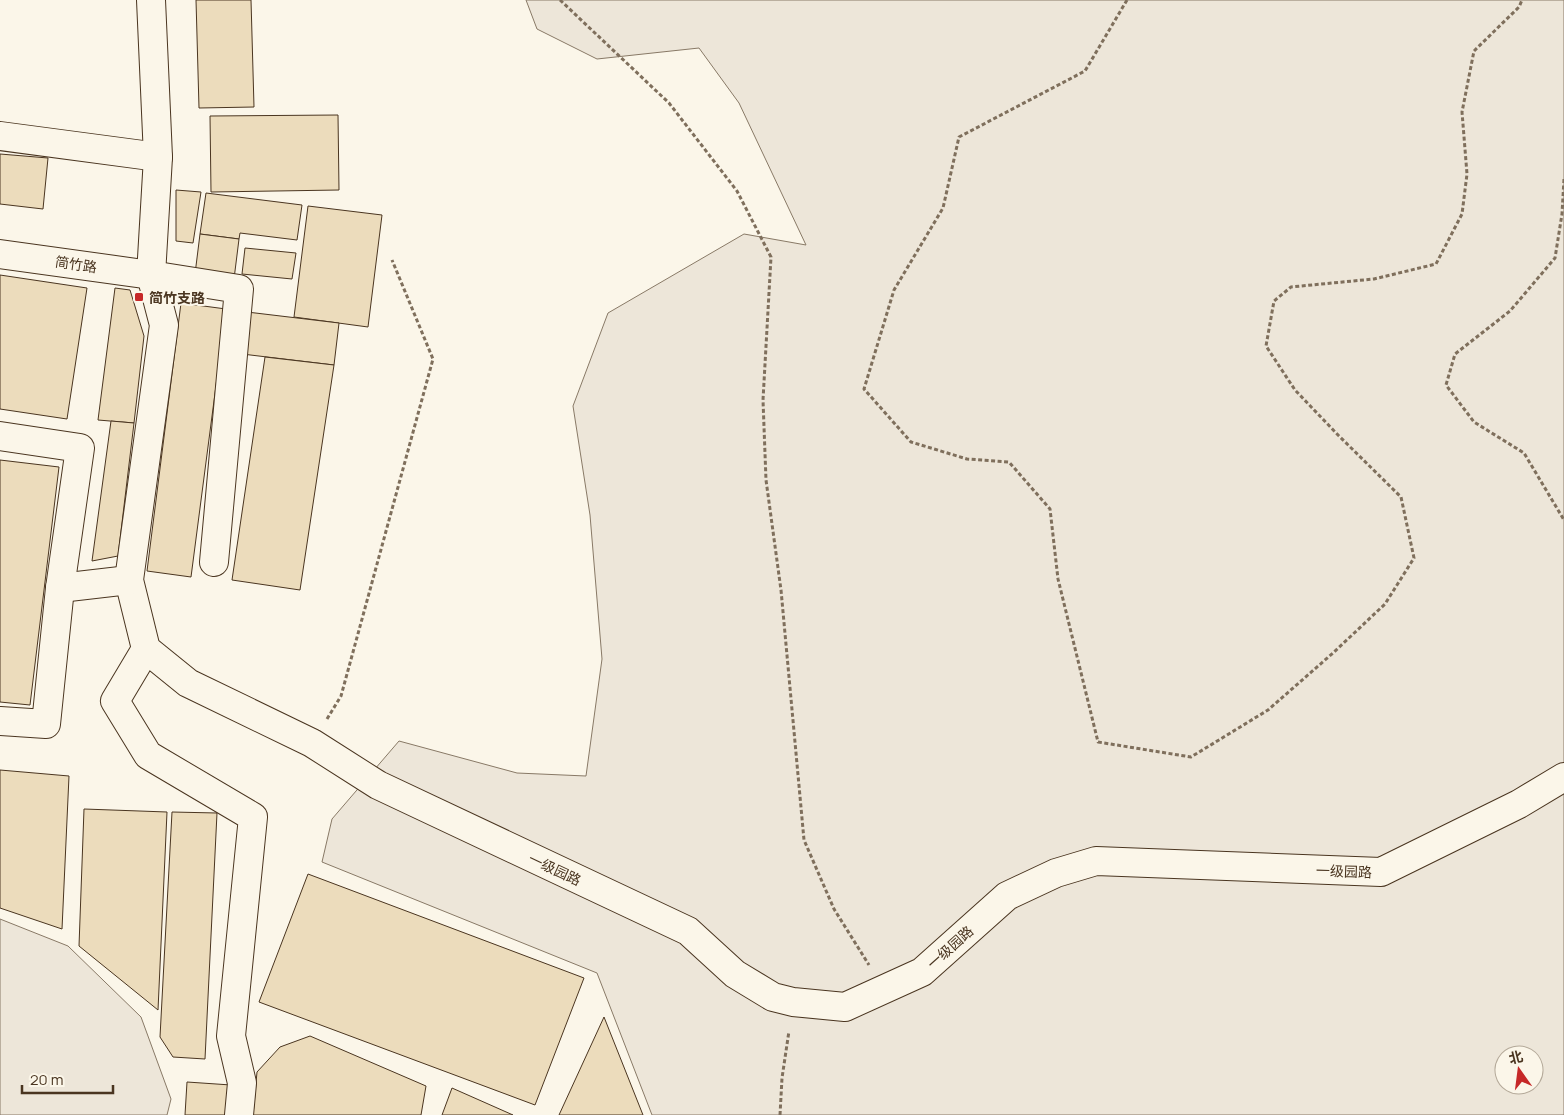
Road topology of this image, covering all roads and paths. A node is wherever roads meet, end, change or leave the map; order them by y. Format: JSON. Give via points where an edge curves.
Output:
{"nodes":[{"id":1,"x":151,"y":0,"type":"edge"},
{"id":2,"x":560,"y":0,"type":"edge"},
{"id":3,"x":1126,"y":0,"type":"edge"},
{"id":4,"x":1522,"y":0,"type":"edge"},
{"id":5,"x":0,"y":136,"type":"edge"},
{"id":6,"x":158,"y":157,"type":"junction"},
{"id":7,"x":1564,"y":179,"type":"edge"},
{"id":8,"x":0,"y":254,"type":"edge"},
{"id":9,"x":392,"y":260,"type":"dead end"},
{"id":10,"x":152,"y":275,"type":"junction"},
{"id":11,"x":0,"y":436,"type":"edge"},
{"id":12,"x":1564,"y":520,"type":"edge"},
{"id":13,"x":214,"y":562,"type":"dead end"},
{"id":14,"x":130,"y":580,"type":"junction"},
{"id":15,"x":60,"y":588,"type":"junction"},
{"id":16,"x":146,"y":649,"type":"junction"},
{"id":17,"x":0,"y":721,"type":"edge"},
{"id":18,"x":312,"y":743,"type":"junction"},
{"id":19,"x":1564,"y":777,"type":"edge"},
{"id":20,"x":884,"y":989,"type":"junction"},
{"id":21,"x":793,"y":1002,"type":"junction"},
{"id":22,"x":238,"y":1115,"type":"edge"},
{"id":23,"x":780,"y":1115,"type":"edge"}],
"edges":[{"from":1,"to":6,"type":"street"},
{"from":2,"to":20,"type":"path","via":[[669,103],[737,192],[770,256],[764,400],[766,480],[781,590],[804,840],[834,909]]},
{"from":3,"to":4,"type":"path","via":[[1085,71],[959,137],[943,208],[894,290],[864,389],[911,442],[967,459],[1009,462],[1015,468],[1050,508],[1058,580],[1098,742],[1191,758],[1268,710],[1333,653],[1385,604],[1414,558],[1401,496],[1295,390],[1266,346],[1272,310],[1274,301],[1291,286],[1374,279],[1436,264],[1462,214],[1467,174],[1462,112],[1474,51]]},
{"from":5,"to":6,"type":"street"},
{"from":6,"to":10,"type":"street"},
{"from":7,"to":12,"type":"path","via":[[1555,258],[1510,311],[1455,354],[1446,385],[1474,422],[1524,453]]},
{"from":8,"to":10,"type":"street","name":"简竹路"},
{"from":9,"to":18,"type":"path","via":[[433,360],[341,696]]},
{"from":10,"to":13,"type":"street","name":"简竹路","via":[[239,290]]},
{"from":10,"to":14,"type":"street","via":[[164,325]]},
{"from":11,"to":15,"type":"street","via":[[80,448]]},
{"from":14,"to":15,"type":"street"},
{"from":14,"to":16,"type":"street"},
{"from":15,"to":17,"type":"street","via":[[46,724]]},
{"from":16,"to":18,"type":"street","name":"一级园路","via":[[188,683]]},
{"from":16,"to":22,"type":"street","via":[[115,701],[148,755],[253,817],[231,1036],[242,1082]]},
{"from":18,"to":21,"type":"street","name":"一级园路","via":[[378,785],[688,931],[735,974],[773,997]]},
{"from":19,"to":20,"type":"street","name":"一级园路","via":[[1519,804],[1381,872],[1096,861],[1056,873],[1007,896],[922,972]]},
{"from":20,"to":21,"type":"street","name":"一级园路","via":[[845,1007]]},
{"from":21,"to":23,"type":"path"}]}
